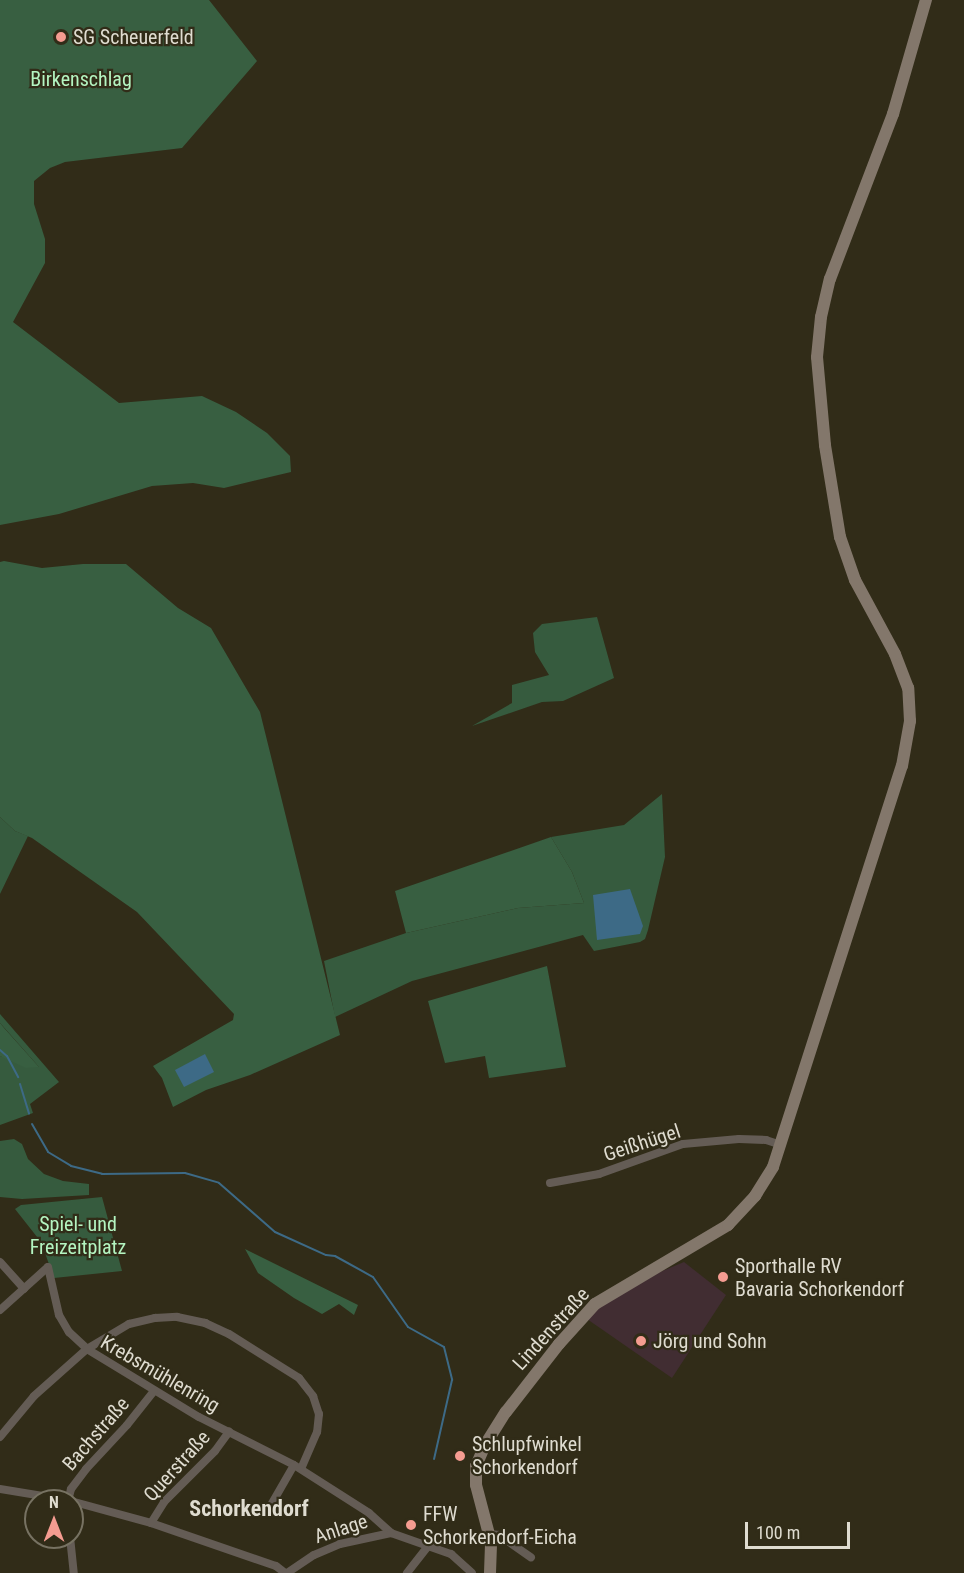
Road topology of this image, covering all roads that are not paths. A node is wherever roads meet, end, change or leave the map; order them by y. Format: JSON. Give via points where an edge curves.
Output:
{"nodes":[{"id":1,"x":925,"y":5,"type":"edge"},
{"id":2,"x":782,"y":1144,"type":"junction"},
{"id":3,"x":550,"y":1183,"type":"dead end"},
{"id":4,"x":0,"y":1262,"type":"edge"},
{"id":5,"x":24,"y":1289,"type":"junction"},
{"id":6,"x":0,"y":1310,"type":"edge"},
{"id":7,"x":87,"y":1349,"type":"junction"},
{"id":8,"x":154,"y":1391,"type":"junction"},
{"id":9,"x":229,"y":1432,"type":"junction"},
{"id":10,"x":0,"y":1437,"type":"edge"},
{"id":11,"x":298,"y":1467,"type":"junction"},
{"id":12,"x":0,"y":1489,"type":"edge"},
{"id":13,"x":72,"y":1489,"type":"edge"},
{"id":14,"x":24,"y":1493,"type":"edge"},
{"id":15,"x":84,"y":1504,"type":"edge"},
{"id":16,"x":271,"y":1504,"type":"dead end"},
{"id":17,"x":151,"y":1523,"type":"junction"},
{"id":18,"x":391,"y":1533,"type":"junction"},
{"id":19,"x":490,"y":1534,"type":"junction"},
{"id":20,"x":428,"y":1546,"type":"junction"},
{"id":21,"x":71,"y":1549,"type":"edge"},
{"id":22,"x":531,"y":1557,"type":"dead end"},
{"id":23,"x":74,"y":1573,"type":"edge"},
{"id":24,"x":286,"y":1573,"type":"edge"},
{"id":25,"x":406,"y":1573,"type":"edge"},
{"id":26,"x":472,"y":1573,"type":"edge"},
{"id":27,"x":490,"y":1573,"type":"edge"}],
"edges":[{"from":1,"to":2,"type":"street","name":"Lindenstraße","via":[[893,114],[830,279],[817,357],[825,445],[845,554],[861,593],[895,654],[909,694],[908,740]]},
{"from":2,"to":3,"type":"street","name":"Geißhügel","via":[[739,1139],[683,1144],[599,1174]]},
{"from":2,"to":19,"type":"street","name":"Lindenstraße","via":[[767,1178],[735,1218],[712,1236],[596,1304],[506,1412],[476,1466],[476,1485]]},
{"from":4,"to":5,"type":"street"},
{"from":5,"to":6,"type":"street"},
{"from":5,"to":7,"type":"street","via":[[48,1267],[59,1315],[69,1332]]},
{"from":7,"to":8,"type":"street","name":"Krebsmühlenring"},
{"from":7,"to":10,"type":"street","name":"Krebsmühlenring","via":[[34,1396]]},
{"from":7,"to":11,"type":"street","via":[[117,1329],[154,1318],[195,1320],[229,1334],[292,1373],[313,1396],[319,1423],[307,1461]]},
{"from":8,"to":9,"type":"street","name":"Krebsmühlenring"},
{"from":8,"to":13,"type":"street","name":"Bachstraße"},
{"from":9,"to":11,"type":"street","name":"Krebsmühlenring"},
{"from":9,"to":17,"type":"street","name":"Querstraße","via":[[164,1502]]},
{"from":11,"to":16,"type":"street"},
{"from":11,"to":18,"type":"street","name":"Krebsmühlenring","via":[[369,1513]]},
{"from":12,"to":14,"type":"street"},
{"from":15,"to":17,"type":"street"},
{"from":17,"to":24,"type":"street","via":[[276,1566]]},
{"from":18,"to":20,"type":"street","name":"Anlage"},
{"from":18,"to":24,"type":"street","name":"Anlage","via":[[339,1544]]},
{"from":19,"to":22,"type":"street"},
{"from":19,"to":27,"type":"street","name":"Lindenstraße"},
{"from":20,"to":25,"type":"street"},
{"from":20,"to":26,"type":"street","name":"Anlage","via":[[451,1554]]},
{"from":21,"to":23,"type":"street"}]}
